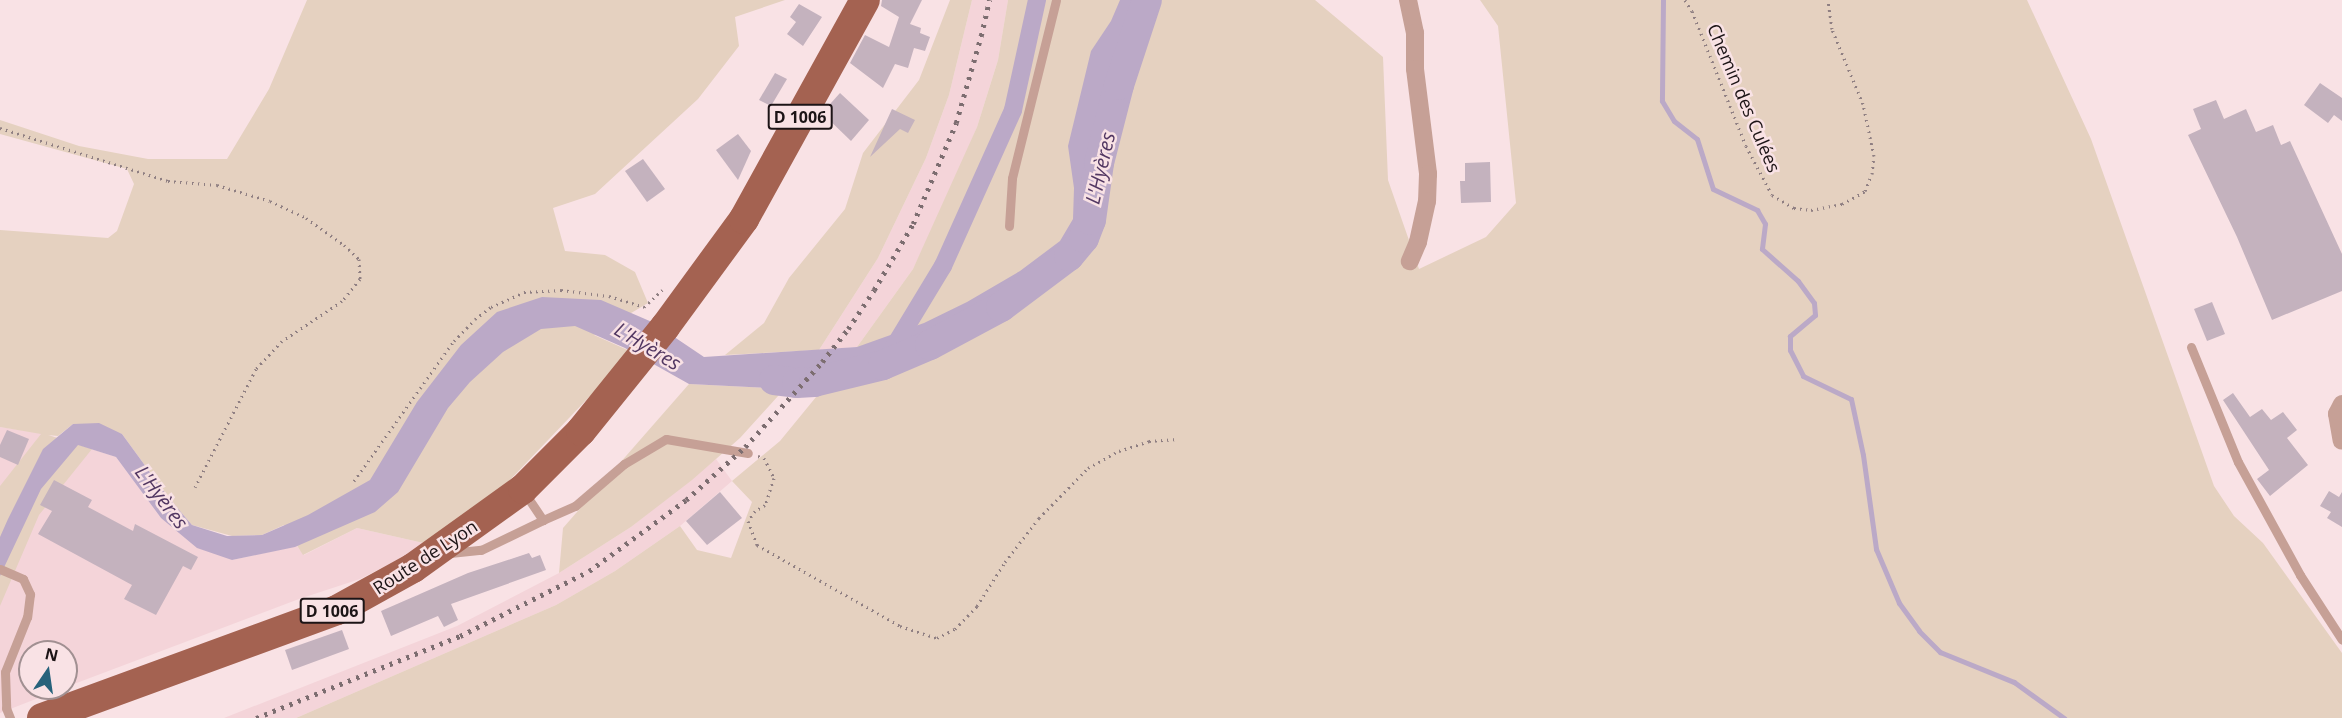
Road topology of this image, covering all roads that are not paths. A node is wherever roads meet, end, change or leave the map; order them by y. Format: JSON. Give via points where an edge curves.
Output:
{"nodes":[{"id":1,"x":865,"y":0,"type":"edge"},
{"id":2,"x":1056,"y":0,"type":"edge"},
{"id":3,"x":1408,"y":0,"type":"edge"},
{"id":4,"x":1009,"y":226,"type":"dead end"},
{"id":5,"x":1410,"y":261,"type":"dead end"},
{"id":6,"x":2191,"y":346,"type":"dead end"},
{"id":7,"x":2342,"y":404,"type":"edge"},
{"id":8,"x":2342,"y":441,"type":"edge"},
{"id":9,"x":748,"y":453,"type":"road end"},
{"id":10,"x":523,"y":489,"type":"junction"},
{"id":11,"x":543,"y":520,"type":"junction"},
{"id":12,"x":433,"y":554,"type":"junction"},
{"id":13,"x":0,"y":568,"type":"edge"},
{"id":14,"x":2342,"y":640,"type":"edge"},
{"id":15,"x":10,"y":718,"type":"edge"},
{"id":16,"x":42,"y":718,"type":"edge"}],
"edges":[{"from":1,"to":10,"type":"main road","name":"Route de Lyon","number":"D 1006","via":[[744,219],[665,327],[580,431]]},
{"from":2,"to":4,"type":"lane","via":[[1012,178]]},
{"from":3,"to":5,"type":"street","via":[[1428,174],[1427,201]]},
{"from":6,"to":14,"type":"lane","via":[[2238,462],[2300,575]]},
{"from":7,"to":8,"type":"street","via":[[2337,414]]},
{"from":9,"to":11,"type":"lane","via":[[666,439],[624,464],[575,506]]},
{"from":10,"to":11,"type":"lane"},
{"from":10,"to":12,"type":"main road","name":"Route de Lyon","number":"D 1006"},
{"from":11,"to":12,"type":"lane","via":[[481,550]]},
{"from":12,"to":16,"type":"main road","name":"Route de Lyon","number":"D 1006","via":[[337,610]]},
{"from":13,"to":15,"type":"lane","via":[[23,579],[30,594],[27,617],[4,672]]}]}
